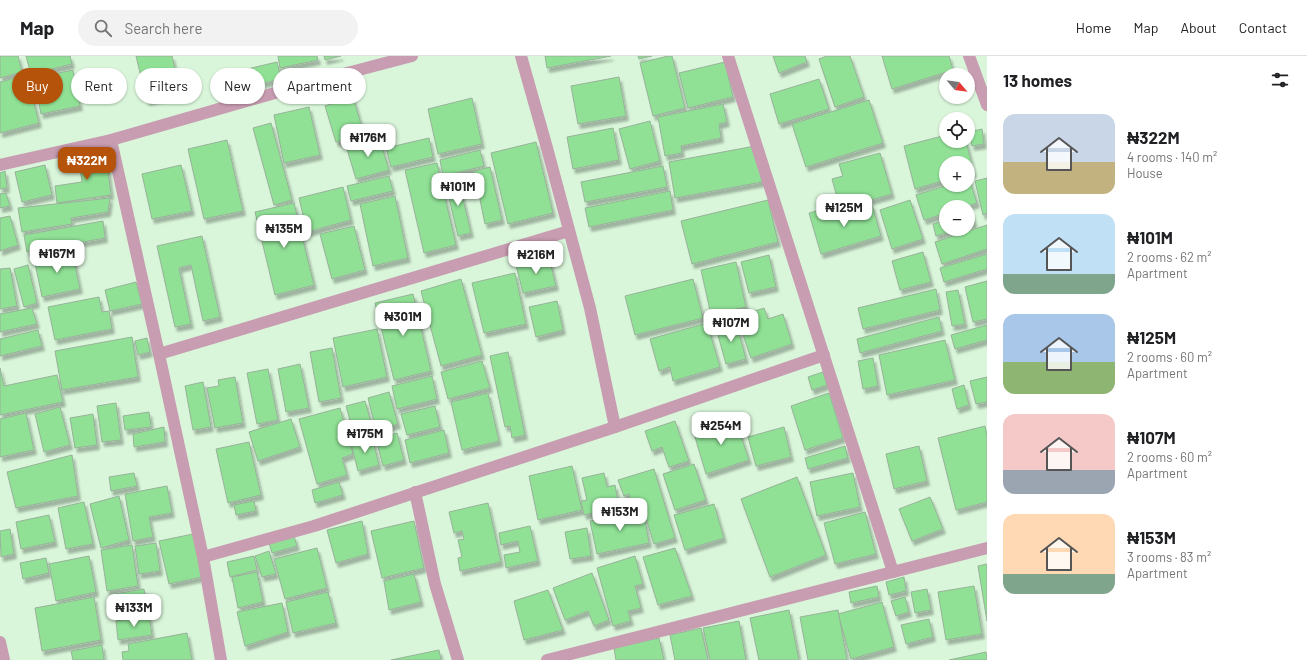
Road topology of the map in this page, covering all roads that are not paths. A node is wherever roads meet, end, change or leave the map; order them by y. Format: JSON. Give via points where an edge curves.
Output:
{"nodes":[{"id":1,"x":412,"y":56,"type":"edge"},
{"id":2,"x":521,"y":56,"type":"edge"},
{"id":3,"x":728,"y":56,"type":"edge"},
{"id":4,"x":969,"y":56,"type":"edge"},
{"id":5,"x":987,"y":105,"type":"edge"},
{"id":6,"x":111,"y":140,"type":"junction"},
{"id":7,"x":0,"y":165,"type":"edge"},
{"id":8,"x":569,"y":231,"type":"junction"},
{"id":9,"x":159,"y":354,"type":"junction"},
{"id":10,"x":824,"y":355,"type":"junction"},
{"id":11,"x":615,"y":427,"type":"junction"},
{"id":12,"x":415,"y":492,"type":"junction"},
{"id":13,"x":987,"y":548,"type":"edge"},
{"id":14,"x":203,"y":557,"type":"junction"},
{"id":15,"x":893,"y":572,"type":"junction"},
{"id":16,"x":0,"y":642,"type":"edge"},
{"id":17,"x":4,"y":660,"type":"edge"},
{"id":18,"x":221,"y":660,"type":"edge"},
{"id":19,"x":458,"y":660,"type":"edge"},
{"id":20,"x":547,"y":660,"type":"edge"}],
"edges":[{"from":1,"to":6,"type":"street"},
{"from":2,"to":8,"type":"street"},
{"from":3,"to":10,"type":"street"},
{"from":4,"to":5,"type":"street"},
{"from":6,"to":7,"type":"street"},
{"from":6,"to":9,"type":"street"},
{"from":8,"to":9,"type":"street"},
{"from":8,"to":11,"type":"street","via":[[590,308]]},
{"from":9,"to":14,"type":"street"},
{"from":10,"to":11,"type":"street"},
{"from":10,"to":15,"type":"street"},
{"from":11,"to":12,"type":"street"},
{"from":12,"to":14,"type":"street","via":[[314,526]]},
{"from":12,"to":19,"type":"street","via":[[436,584]]},
{"from":13,"to":15,"type":"street"},
{"from":14,"to":18,"type":"street"},
{"from":15,"to":20,"type":"street"},
{"from":16,"to":17,"type":"street"}]}
